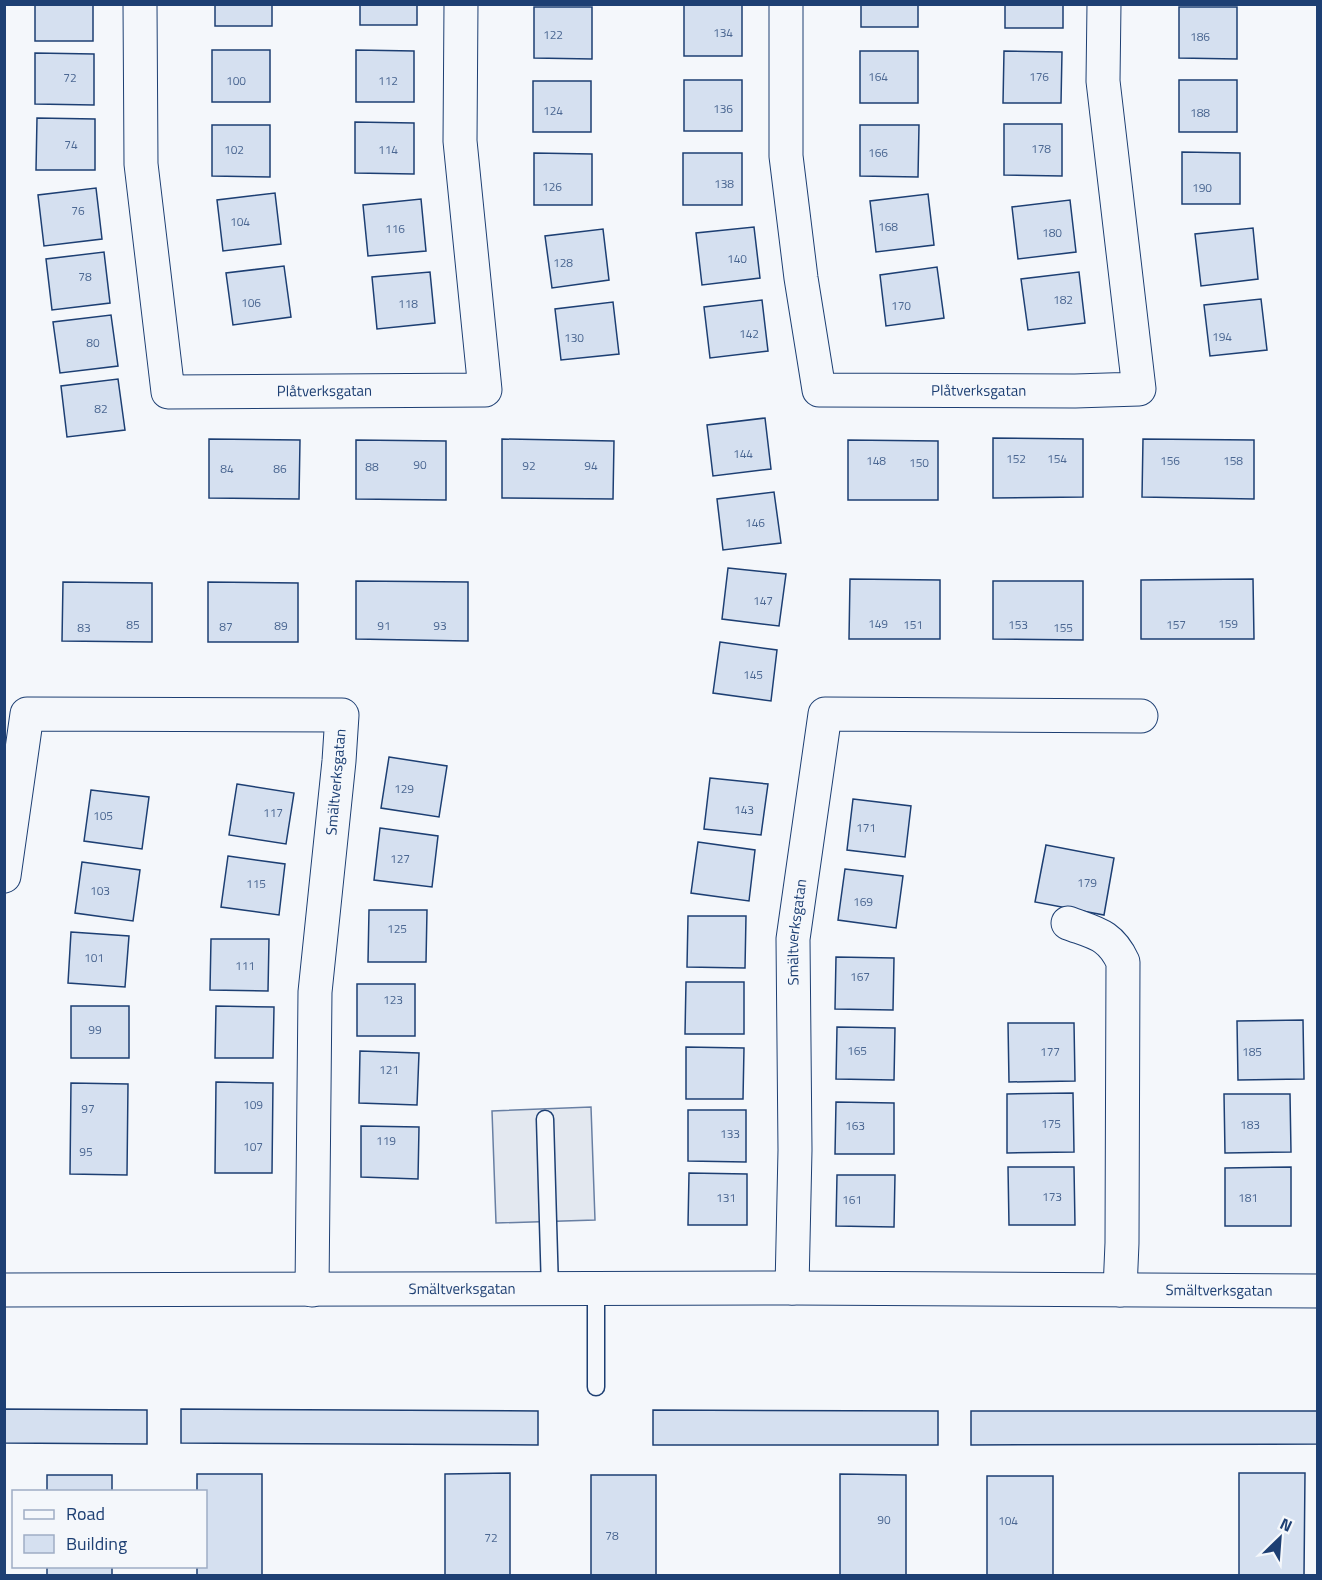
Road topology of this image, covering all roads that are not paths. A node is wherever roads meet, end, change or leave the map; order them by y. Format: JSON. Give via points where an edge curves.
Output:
{"nodes":[{"id":1,"x":140,"y":4,"type":"edge"},
{"id":2,"x":461,"y":4,"type":"edge"},
{"id":3,"x":786,"y":4,"type":"edge"},
{"id":4,"x":1104,"y":4,"type":"edge"},
{"id":5,"x":1141,"y":716,"type":"dead end"},
{"id":6,"x":4,"y":876,"type":"edge"},
{"id":7,"x":1068,"y":923,"type":"dead end"},
{"id":8,"x":545,"y":1119,"type":"dead end"},
{"id":9,"x":792,"y":1288,"type":"junction"},
{"id":10,"x":596,"y":1289,"type":"junction"},
{"id":11,"x":4,"y":1290,"type":"edge"},
{"id":12,"x":312,"y":1290,"type":"junction"},
{"id":13,"x":550,"y":1290,"type":"junction"},
{"id":14,"x":1120,"y":1290,"type":"junction"},
{"id":15,"x":1317,"y":1291,"type":"edge"},
{"id":16,"x":596,"y":1387,"type":"dead end"}],
"edges":[{"from":1,"to":2,"type":"street","name":"Plåtverksgatan","via":[[141,164],[168,392],[179,392],[485,390],[460,141]]},
{"from":3,"to":4,"type":"street","name":"Plåtverksgatan","via":[[786,156],[819,390],[1075,391],[1139,389],[1103,81]]},
{"from":5,"to":9,"type":"street","name":"Smältverksgatan","via":[[825,714],[793,939]]},
{"from":6,"to":12,"type":"street","name":"Smältverksgatan","via":[[27,714],[342,715],[315,992]]},
{"from":7,"to":14,"type":"street","via":[[1115,946],[1123,962]]},
{"from":8,"to":13,"type":"lane"},
{"from":9,"to":10,"type":"street","name":"Smältverksgatan"},
{"from":9,"to":14,"type":"street","name":"Smältverksgatan"},
{"from":10,"to":13,"type":"street","name":"Smältverksgatan"},
{"from":10,"to":16,"type":"lane"},
{"from":11,"to":12,"type":"street","name":"Smältverksgatan"},
{"from":12,"to":13,"type":"street","name":"Smältverksgatan"},
{"from":14,"to":15,"type":"street","name":"Smältverksgatan"}]}
